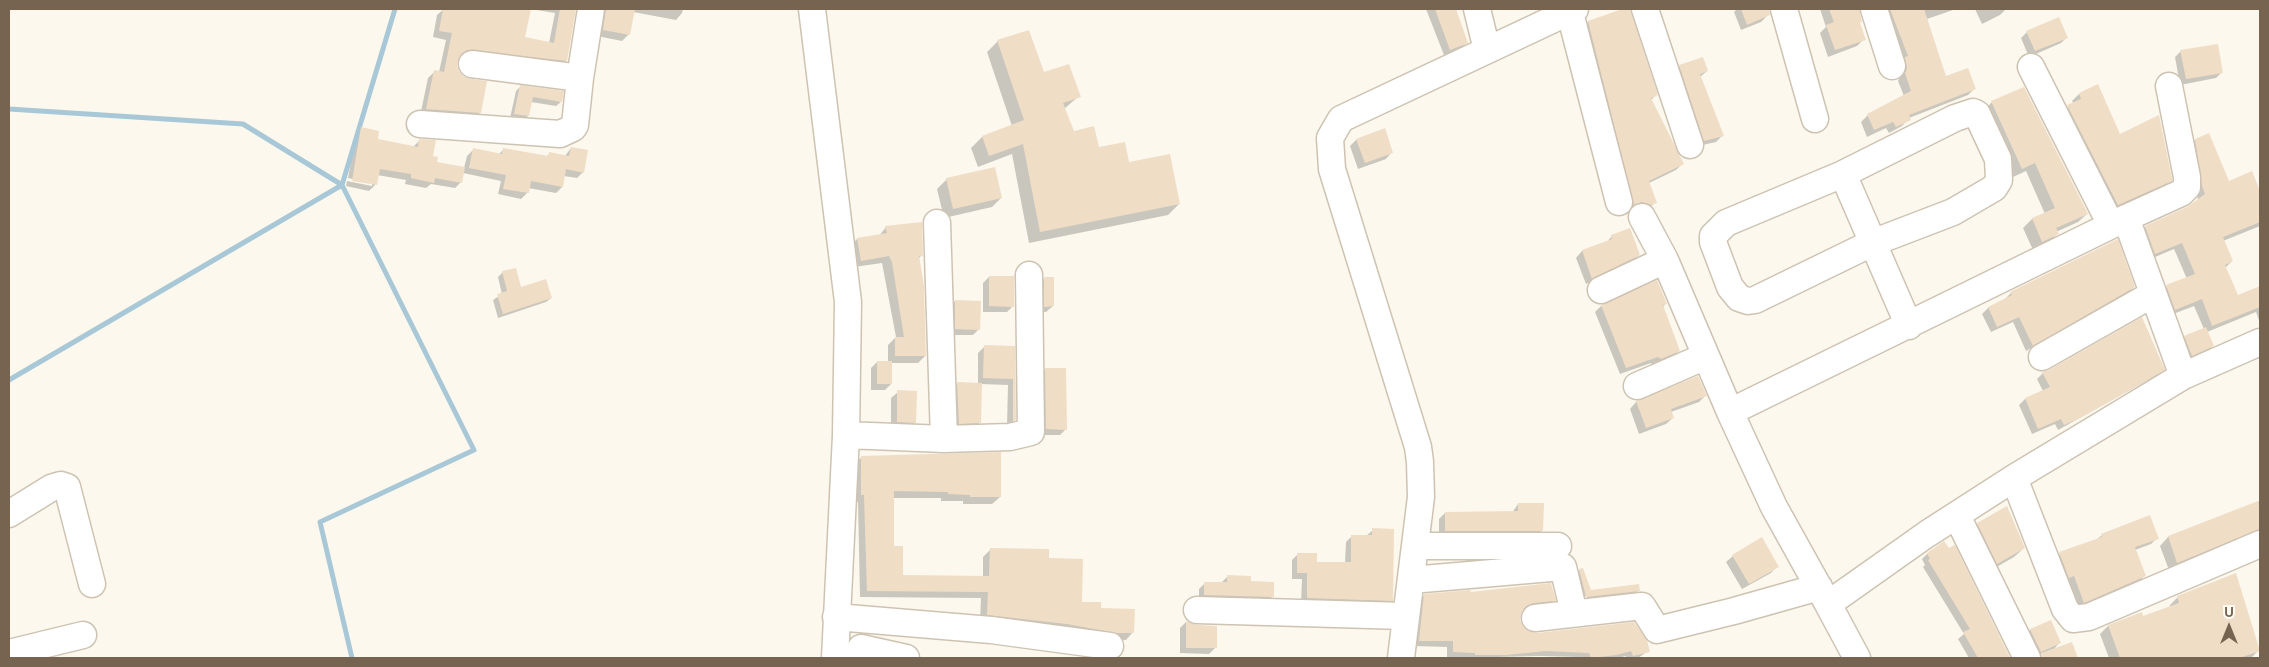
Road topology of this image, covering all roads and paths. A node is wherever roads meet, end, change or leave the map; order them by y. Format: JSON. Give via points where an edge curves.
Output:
{"nodes":[{"id":1,"x":591,"y":9,"type":"edge"},
{"id":2,"x":812,"y":9,"type":"edge"},
{"id":3,"x":1477,"y":9,"type":"edge"},
{"id":4,"x":1645,"y":9,"type":"edge"},
{"id":5,"x":1784,"y":9,"type":"edge"},
{"id":6,"x":1874,"y":9,"type":"edge"},
{"id":7,"x":1571,"y":10,"type":"edge"},
{"id":8,"x":1488,"y":50,"type":"junction"},
{"id":9,"x":472,"y":64,"type":"dead end"},
{"id":10,"x":1892,"y":66,"type":"dead end"},
{"id":11,"x":2031,"y":67,"type":"dead end"},
{"id":12,"x":580,"y":78,"type":"junction"},
{"id":13,"x":2169,"y":86,"type":"dead end"},
{"id":14,"x":1815,"y":119,"type":"dead end"},
{"id":15,"x":420,"y":124,"type":"dead end"},
{"id":16,"x":1690,"y":145,"type":"dead end"},
{"id":17,"x":1843,"y":174,"type":"junction"},
{"id":18,"x":1619,"y":202,"type":"dead end"},
{"id":19,"x":1642,"y":217,"type":"dead end"},
{"id":20,"x":2119,"y":222,"type":"junction"},
{"id":21,"x":937,"y":223,"type":"dead end"},
{"id":22,"x":1872,"y":243,"type":"junction"},
{"id":23,"x":1665,"y":260,"type":"junction"},
{"id":24,"x":1029,"y":275,"type":"dead end"},
{"id":25,"x":1601,"y":290,"type":"dead end"},
{"id":26,"x":2154,"y":294,"type":"junction"},
{"id":27,"x":1909,"y":326,"type":"junction"},
{"id":28,"x":2260,"y":342,"type":"edge"},
{"id":29,"x":1706,"y":356,"type":"junction"},
{"id":30,"x":2042,"y":357,"type":"dead end"},
{"id":31,"x":2183,"y":376,"type":"junction"},
{"id":32,"x":1637,"y":386,"type":"dead end"},
{"id":33,"x":1730,"y":412,"type":"junction"},
{"id":34,"x":846,"y":434,"type":"junction"},
{"id":35,"x":944,"y":438,"type":"junction"},
{"id":36,"x":2014,"y":478,"type":"junction"},
{"id":37,"x":9,"y":514,"type":"edge"},
{"id":38,"x":1957,"y":516,"type":"junction"},
{"id":39,"x":2260,"y":544,"type":"edge"},
{"id":40,"x":1416,"y":546,"type":"junction"},
{"id":41,"x":1558,"y":546,"type":"dead end"},
{"id":42,"x":1411,"y":580,"type":"junction"},
{"id":43,"x":92,"y":584,"type":"dead end"},
{"id":44,"x":1823,"y":595,"type":"junction"},
{"id":45,"x":1197,"y":610,"type":"dead end"},
{"id":46,"x":1574,"y":613,"type":"junction"},
{"id":47,"x":1405,"y":616,"type":"junction"},
{"id":48,"x":836,"y":617,"type":"junction"},
{"id":49,"x":1535,"y":618,"type":"dead end"},
{"id":50,"x":83,"y":635,"type":"dead end"},
{"id":51,"x":1110,"y":646,"type":"dead end"},
{"id":52,"x":9,"y":653,"type":"edge"},
{"id":53,"x":835,"y":658,"type":"edge"},
{"id":54,"x":858,"y":658,"type":"edge"},
{"id":55,"x":906,"y":658,"type":"edge"},
{"id":56,"x":1401,"y":658,"type":"edge"},
{"id":57,"x":1857,"y":658,"type":"edge"},
{"id":58,"x":2027,"y":658,"type":"edge"}],
"edges":[{"from":1,"to":12,"type":"street"},
{"from":2,"to":34,"type":"street","via":[[848,302]]},
{"from":3,"to":8,"type":"street"},
{"from":4,"to":16,"type":"street"},
{"from":5,"to":14,"type":"street"},
{"from":6,"to":10,"type":"street"},
{"from":7,"to":8,"type":"street"},
{"from":7,"to":18,"type":"street"},
{"from":8,"to":40,"type":"street","via":[[1341,119],[1330,138],[1332,169],[1418,446],[1421,497]]},
{"from":9,"to":12,"type":"street"},
{"from":11,"to":20,"type":"street"},
{"from":12,"to":15,"type":"street","via":[[575,125],[560,134]]},
{"from":13,"to":20,"type":"street","via":[[2187,177],[2186,187],[2181,193]]},
{"from":17,"to":22,"type":"street"},
{"from":17,"to":22,"type":"street","via":[[1726,223],[1719,229],[1713,236],[1713,242],[1730,288],[1739,298],[1756,300]]},
{"from":17,"to":22,"type":"street","via":[[1965,113],[1977,114],[1998,159],[1999,180],[1994,188],[1953,212]]},
{"from":19,"to":23,"type":"street"},
{"from":20,"to":26,"type":"street"},
{"from":20,"to":27,"type":"street"},
{"from":21,"to":35,"type":"street"},
{"from":22,"to":27,"type":"street"},
{"from":23,"to":25,"type":"street"},
{"from":23,"to":29,"type":"street"},
{"from":24,"to":35,"type":"street","via":[[1031,432],[1010,436]]},
{"from":26,"to":30,"type":"street"},
{"from":26,"to":31,"type":"street"},
{"from":27,"to":33,"type":"street"},
{"from":28,"to":31,"type":"street"},
{"from":29,"to":32,"type":"street"},
{"from":29,"to":33,"type":"street"},
{"from":31,"to":36,"type":"street"},
{"from":33,"to":44,"type":"street","via":[[1774,507]]},
{"from":34,"to":35,"type":"street"},
{"from":34,"to":48,"type":"street"},
{"from":36,"to":38,"type":"street"},
{"from":36,"to":39,"type":"street","via":[[2065,609],[2073,619],[2089,617]]},
{"from":37,"to":43,"type":"street","via":[[51,488],[67,487]]},
{"from":38,"to":44,"type":"street"},
{"from":38,"to":58,"type":"street"},
{"from":40,"to":41,"type":"street"},
{"from":40,"to":42,"type":"street"},
{"from":42,"to":46,"type":"street","via":[[1563,567]]},
{"from":42,"to":47,"type":"street"},
{"from":44,"to":46,"type":"street","via":[[1734,611],[1657,630],[1642,606]]},
{"from":44,"to":57,"type":"street"},
{"from":45,"to":47,"type":"street"},
{"from":46,"to":49,"type":"street"},
{"from":47,"to":56,"type":"street"},
{"from":48,"to":51,"type":"street","via":[[990,630]]},
{"from":48,"to":53,"type":"street"},
{"from":50,"to":52,"type":"street"},
{"from":54,"to":55,"type":"street","via":[[861,648]]}]}
